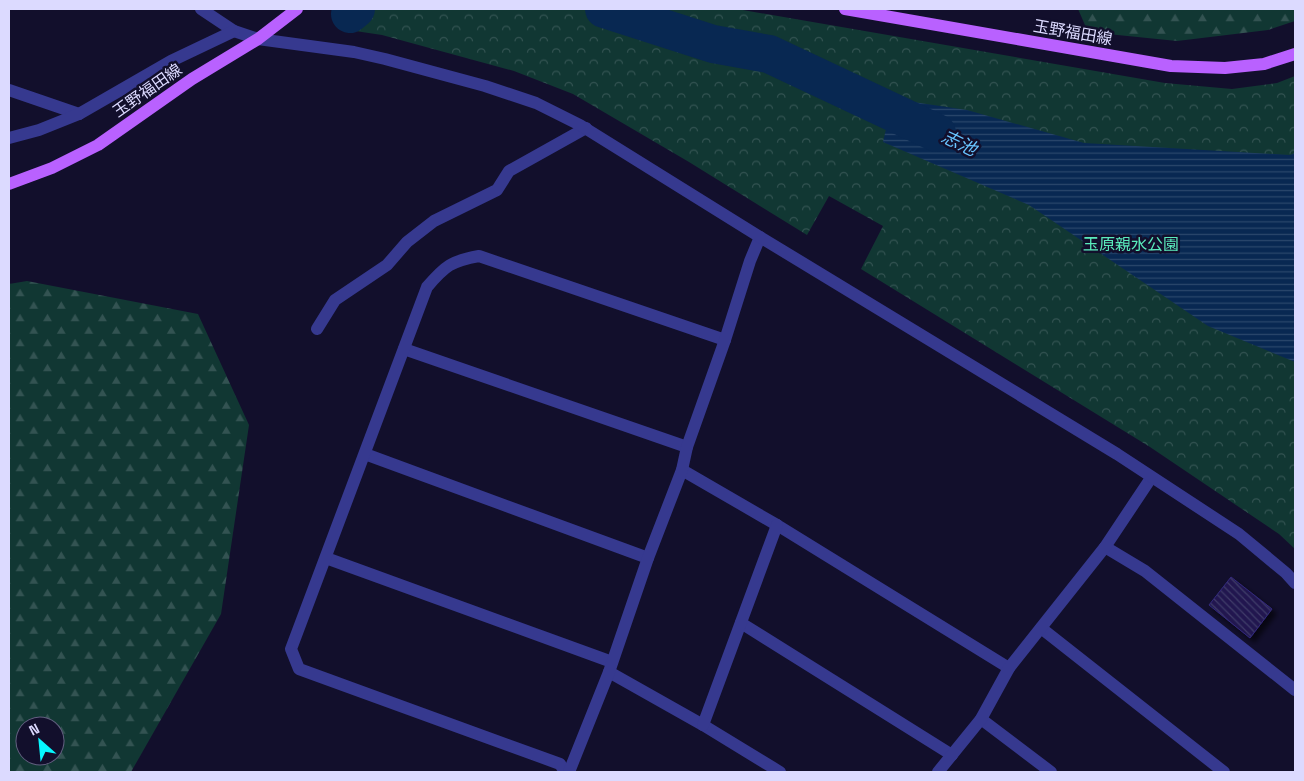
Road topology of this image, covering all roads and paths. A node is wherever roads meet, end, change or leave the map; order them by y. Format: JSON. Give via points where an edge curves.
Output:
{"nodes":[{"id":1,"x":201,"y":9,"type":"edge"},
{"id":2,"x":297,"y":9,"type":"edge"},
{"id":3,"x":845,"y":9,"type":"edge"},
{"id":4,"x":234,"y":31,"type":"junction"},
{"id":5,"x":258,"y":39,"type":"junction"},
{"id":6,"x":1295,"y":54,"type":"edge"},
{"id":7,"x":9,"y":90,"type":"edge"},
{"id":8,"x":80,"y":114,"type":"junction"},
{"id":9,"x":586,"y":128,"type":"junction"},
{"id":10,"x":9,"y":138,"type":"edge"},
{"id":11,"x":9,"y":184,"type":"edge"},
{"id":12,"x":760,"y":237,"type":"junction"},
{"id":13,"x":317,"y":329,"type":"dead end"},
{"id":14,"x":724,"y":340,"type":"junction"},
{"id":15,"x":404,"y":349,"type":"junction"},
{"id":16,"x":687,"y":447,"type":"junction"},
{"id":17,"x":365,"y":454,"type":"junction"},
{"id":18,"x":682,"y":470,"type":"junction"},
{"id":19,"x":1151,"y":478,"type":"junction"},
{"id":20,"x":777,"y":525,"type":"junction"},
{"id":21,"x":1105,"y":547,"type":"junction"},
{"id":22,"x":326,"y":558,"type":"junction"},
{"id":23,"x":648,"y":558,"type":"junction"},
{"id":24,"x":1295,"y":583,"type":"edge"},
{"id":25,"x":741,"y":623,"type":"junction"},
{"id":26,"x":1040,"y":628,"type":"junction"},
{"id":27,"x":611,"y":667,"type":"junction"},
{"id":28,"x":1009,"y":668,"type":"junction"},
{"id":29,"x":1295,"y":690,"type":"edge"},
{"id":30,"x":981,"y":718,"type":"junction"},
{"id":31,"x":703,"y":726,"type":"junction"},
{"id":32,"x":952,"y":755,"type":"junction"},
{"id":33,"x":565,"y":772,"type":"edge"},
{"id":34,"x":569,"y":772,"type":"edge"},
{"id":35,"x":780,"y":772,"type":"edge"},
{"id":36,"x":938,"y":772,"type":"edge"},
{"id":37,"x":1051,"y":772,"type":"edge"},
{"id":38,"x":1224,"y":772,"type":"edge"}],
"edges":[{"from":1,"to":4,"type":"street"},
{"from":2,"to":5,"type":"main road","name":"玉野福田線"},
{"from":3,"to":6,"type":"main road","name":"玉野福田線","via":[[1171,66],[1225,68],[1264,64]]},
{"from":4,"to":5,"type":"street"},
{"from":4,"to":8,"type":"street","via":[[171,61]]},
{"from":5,"to":9,"type":"street","via":[[354,52],[485,86],[536,103]]},
{"from":5,"to":11,"type":"main road","name":"玉野福田線","via":[[192,79],[98,144],[52,168]]},
{"from":7,"to":8,"type":"street"},
{"from":8,"to":10,"type":"street"},
{"from":9,"to":12,"type":"street"},
{"from":9,"to":13,"type":"street","via":[[509,172],[497,190],[434,221],[407,242],[387,266],[335,300]]},
{"from":12,"to":14,"type":"street"},
{"from":12,"to":19,"type":"street","via":[[1117,454]]},
{"from":14,"to":15,"type":"street","via":[[479,256],[459,260],[443,270],[427,287]]},
{"from":14,"to":16,"type":"street"},
{"from":15,"to":16,"type":"street"},
{"from":15,"to":17,"type":"street"},
{"from":16,"to":18,"type":"street"},
{"from":17,"to":22,"type":"street"},
{"from":17,"to":23,"type":"street"},
{"from":18,"to":20,"type":"street"},
{"from":18,"to":23,"type":"street"},
{"from":19,"to":21,"type":"street"},
{"from":19,"to":24,"type":"street","via":[[1238,534]]},
{"from":20,"to":25,"type":"street"},
{"from":20,"to":28,"type":"street"},
{"from":21,"to":26,"type":"street"},
{"from":21,"to":29,"type":"street","via":[[1145,571]]},
{"from":22,"to":27,"type":"street"},
{"from":22,"to":33,"type":"street","via":[[291,649],[299,669],[560,764]]},
{"from":23,"to":27,"type":"street"},
{"from":25,"to":31,"type":"street"},
{"from":25,"to":32,"type":"street"},
{"from":26,"to":28,"type":"street"},
{"from":26,"to":38,"type":"street"},
{"from":27,"to":31,"type":"street"},
{"from":27,"to":34,"type":"street"},
{"from":28,"to":30,"type":"street"},
{"from":30,"to":32,"type":"street"},
{"from":30,"to":37,"type":"street"},
{"from":31,"to":35,"type":"street"},
{"from":32,"to":36,"type":"street"}]}
